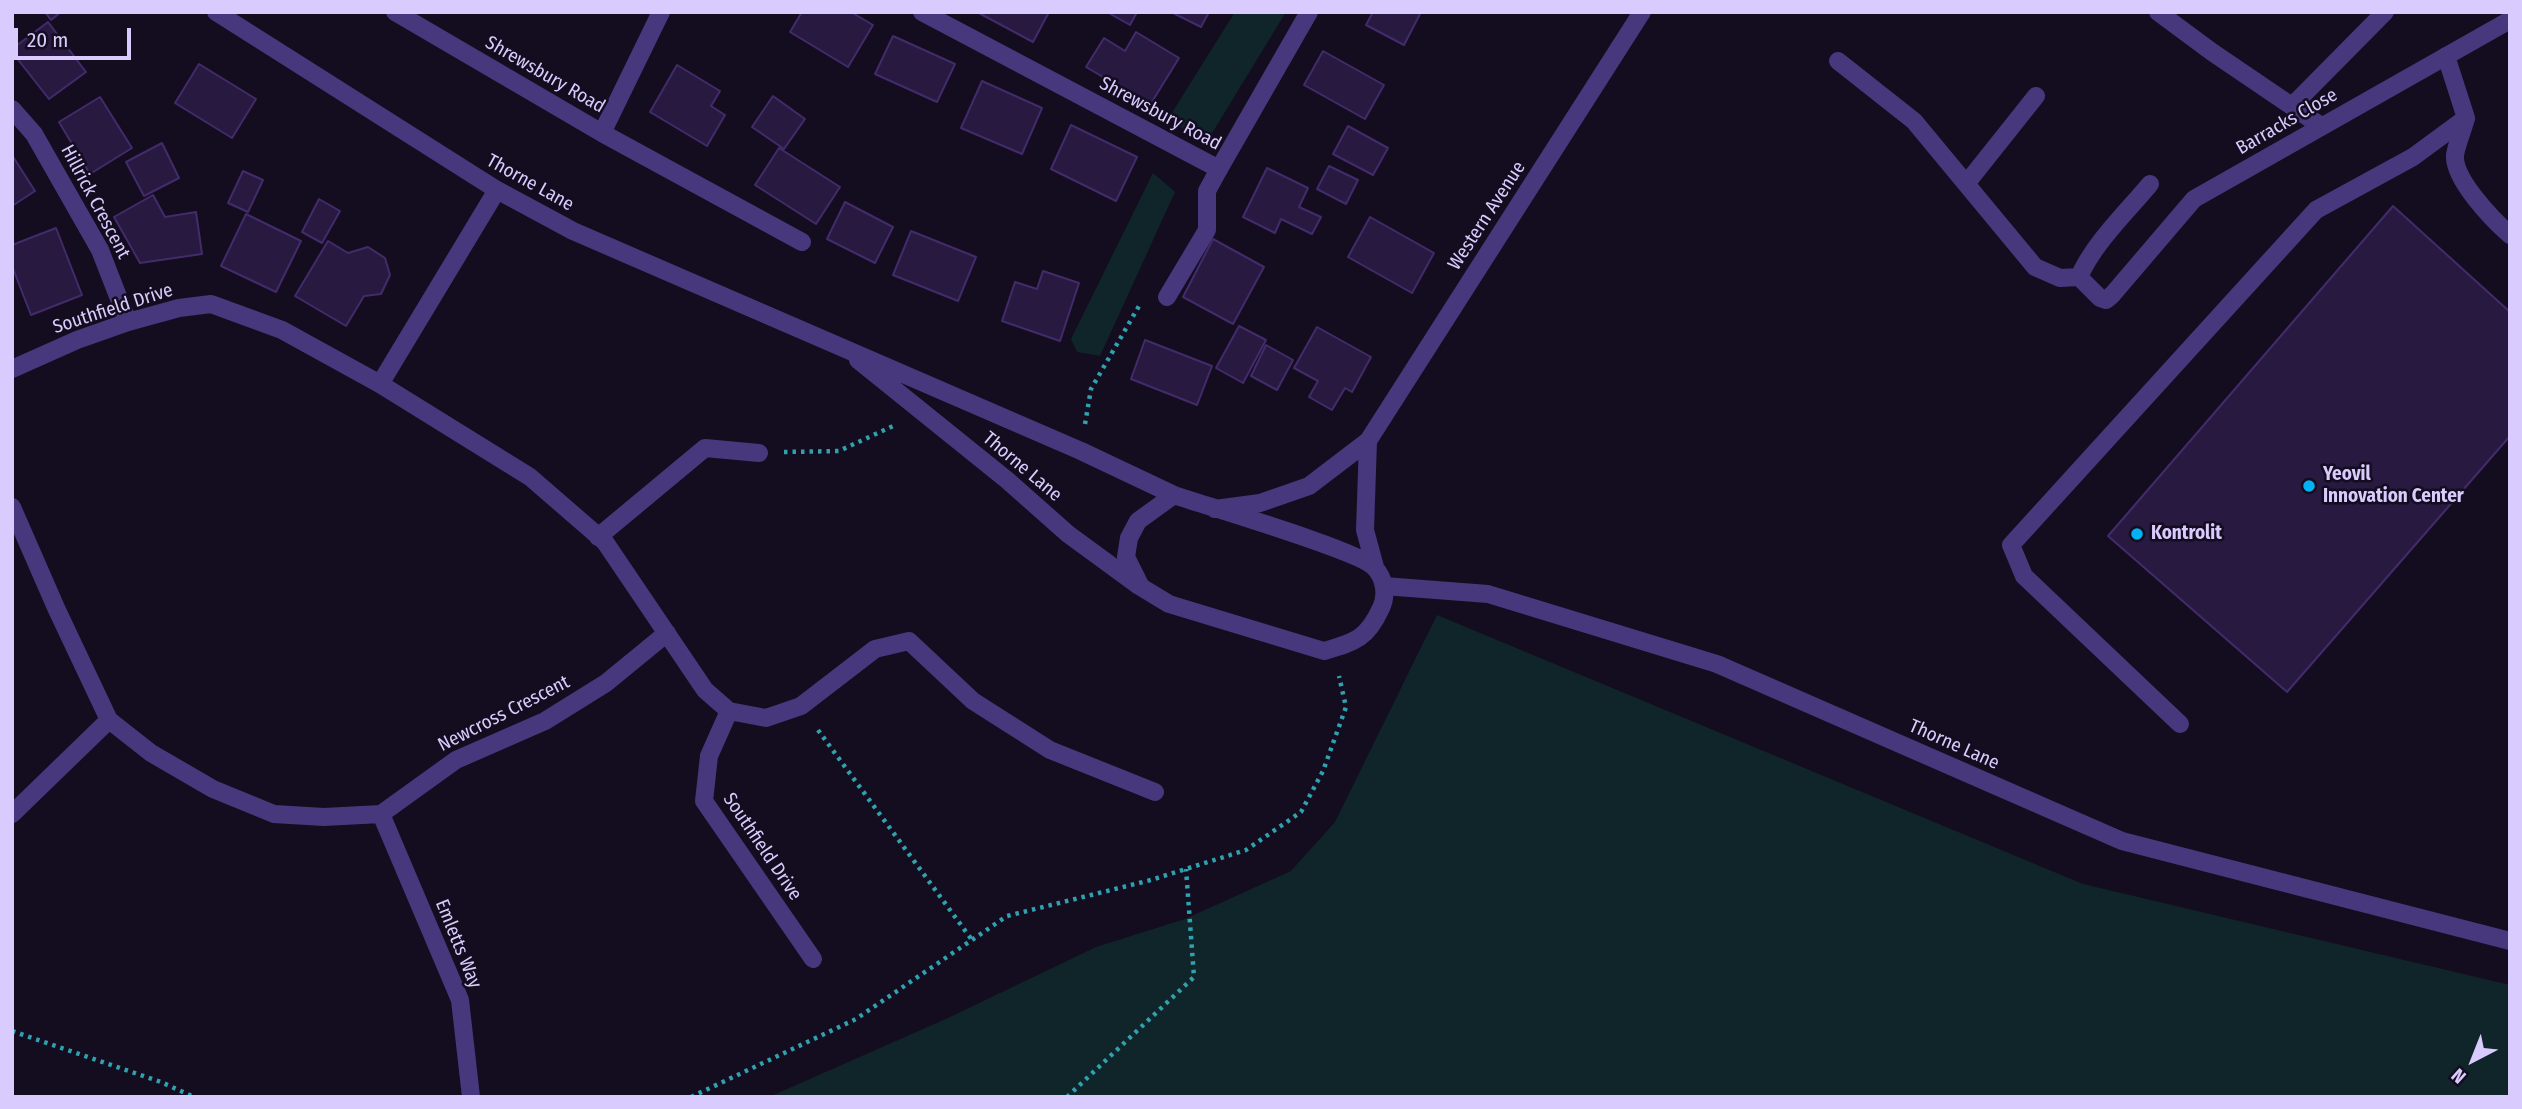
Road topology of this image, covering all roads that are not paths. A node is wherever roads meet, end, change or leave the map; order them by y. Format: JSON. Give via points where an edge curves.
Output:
{"nodes":[{"id":1,"x":216,"y":12,"type":"edge"},
{"id":2,"x":395,"y":12,"type":"edge"},
{"id":3,"x":661,"y":12,"type":"edge"},
{"id":4,"x":922,"y":12,"type":"edge"},
{"id":5,"x":1309,"y":12,"type":"edge"},
{"id":6,"x":1642,"y":12,"type":"edge"},
{"id":7,"x":2158,"y":12,"type":"edge"},
{"id":8,"x":2385,"y":12,"type":"edge"},
{"id":9,"x":2510,"y":20,"type":"edge"},
{"id":10,"x":2446,"y":56,"type":"junction"},
{"id":11,"x":1838,"y":61,"type":"dead end"},
{"id":12,"x":2036,"y":96,"type":"dead end"},
{"id":13,"x":2291,"y":106,"type":"junction"},
{"id":14,"x":12,"y":109,"type":"edge"},
{"id":15,"x":2466,"y":118,"type":"junction"},
{"id":16,"x":2321,"y":126,"type":"junction"},
{"id":17,"x":602,"y":132,"type":"junction"},
{"id":18,"x":1219,"y":169,"type":"junction"},
{"id":19,"x":1966,"y":184,"type":"junction"},
{"id":20,"x":2150,"y":184,"type":"dead end"},
{"id":21,"x":497,"y":190,"type":"junction"},
{"id":22,"x":2510,"y":235,"type":"edge"},
{"id":23,"x":803,"y":242,"type":"dead end"},
{"id":24,"x":2078,"y":277,"type":"junction"},
{"id":25,"x":1167,"y":297,"type":"dead end"},
{"id":26,"x":128,"y":322,"type":"junction"},
{"id":27,"x":845,"y":349,"type":"junction"},
{"id":28,"x":12,"y":369,"type":"edge"},
{"id":29,"x":380,"y":384,"type":"junction"},
{"id":30,"x":1368,"y":442,"type":"junction"},
{"id":31,"x":759,"y":453,"type":"road end"},
{"id":32,"x":1174,"y":495,"type":"junction"},
{"id":33,"x":12,"y":507,"type":"edge"},
{"id":34,"x":1215,"y":509,"type":"junction"},
{"id":35,"x":598,"y":537,"type":"junction"},
{"id":36,"x":1375,"y":567,"type":"junction"},
{"id":37,"x":1384,"y":586,"type":"junction"},
{"id":38,"x":1141,"y":587,"type":"junction"},
{"id":39,"x":667,"y":633,"type":"junction"},
{"id":40,"x":729,"y":711,"type":"junction"},
{"id":41,"x":109,"y":720,"type":"junction"},
{"id":42,"x":2179,"y":724,"type":"dead end"},
{"id":43,"x":1155,"y":792,"type":"dead end"},
{"id":44,"x":12,"y":814,"type":"edge"},
{"id":45,"x":381,"y":814,"type":"junction"},
{"id":46,"x":2510,"y":940,"type":"edge"},
{"id":47,"x":813,"y":959,"type":"dead end"},
{"id":48,"x":471,"y":1097,"type":"edge"}],
"edges":[{"from":1,"to":21,"type":"street","name":"Thorne Lane"},
{"from":2,"to":17,"type":"street","name":"Shrewsbury Road"},
{"from":3,"to":17,"type":"street","name":"Shrewsbury Road"},
{"from":4,"to":18,"type":"street","name":"Shrewsbury Road"},
{"from":5,"to":18,"type":"street","name":"Shrewsbury Road"},
{"from":6,"to":30,"type":"street","name":"Western Avenue"},
{"from":7,"to":13,"type":"street"},
{"from":8,"to":13,"type":"street"},
{"from":9,"to":10,"type":"street","name":"Barracks Close"},
{"from":10,"to":15,"type":"street"},
{"from":10,"to":16,"type":"street","name":"Barracks Close"},
{"from":11,"to":19,"type":"street","via":[[1914,121]]},
{"from":12,"to":19,"type":"street"},
{"from":13,"to":16,"type":"street"},
{"from":14,"to":26,"type":"street","name":"Hillrick Crescent","via":[[34,134],[100,250]]},
{"from":15,"to":22,"type":"street","via":[[2455,158],[2462,180]]},
{"from":15,"to":42,"type":"street","via":[[2413,158],[2316,210],[2011,545],[2024,576]]},
{"from":16,"to":24,"type":"street","name":"Barracks Close","via":[[2194,198],[2106,300]]},
{"from":17,"to":23,"type":"street","name":"Shrewsbury Road"},
{"from":18,"to":25,"type":"street","via":[[1207,191],[1207,230]]},
{"from":19,"to":24,"type":"street","via":[[2035,267],[2060,278]]},
{"from":20,"to":24,"type":"street"},
{"from":21,"to":27,"type":"street","name":"Thorne Lane","via":[[573,230]]},
{"from":21,"to":29,"type":"street"},
{"from":26,"to":28,"type":"street","name":"Southfield Drive"},
{"from":26,"to":29,"type":"street","name":"Southfield Drive","via":[[211,304],[282,330]]},
{"from":27,"to":32,"type":"street","name":"Thorne Lane"},
{"from":27,"to":38,"type":"street","name":"Thorne Lane","via":[[1068,534]]},
{"from":29,"to":35,"type":"street","name":"Southfield Drive","via":[[530,477]]},
{"from":30,"to":34,"type":"street","name":"Western Avenue","via":[[1309,486],[1260,503]]},
{"from":30,"to":36,"type":"street","via":[[1365,530]]},
{"from":31,"to":35,"type":"street","via":[[705,449]]},
{"from":32,"to":34,"type":"street","name":"Thorne Lane"},
{"from":32,"to":38,"type":"street","via":[[1138,521],[1129,538],[1126,557]]},
{"from":33,"to":41,"type":"street"},
{"from":34,"to":36,"type":"street","name":"Thorne Lane"},
{"from":35,"to":39,"type":"street","name":"Southfield Drive"},
{"from":36,"to":37,"type":"street"},
{"from":37,"to":38,"type":"street","name":"Thorne Lane","via":[[1385,601],[1373,625],[1350,645],[1324,650],[1169,604]]},
{"from":37,"to":46,"type":"street","name":"Thorne Lane","via":[[1488,594],[1717,664],[2122,841]]},
{"from":39,"to":40,"type":"street","name":"Southfield Drive","via":[[705,690]]},
{"from":39,"to":45,"type":"street","name":"Newcross Crescent","via":[[606,683],[545,722],[456,760]]},
{"from":40,"to":43,"type":"street","via":[[766,719],[801,706],[875,649],[909,641],[973,701],[1050,750]]},
{"from":40,"to":47,"type":"street","name":"Southfield Drive","via":[[709,756],[704,801]]},
{"from":41,"to":44,"type":"street"},
{"from":41,"to":45,"type":"street","via":[[151,753],[203,783],[274,814]]},
{"from":45,"to":48,"type":"street","name":"Emletts Way","via":[[460,1000]]}]}
